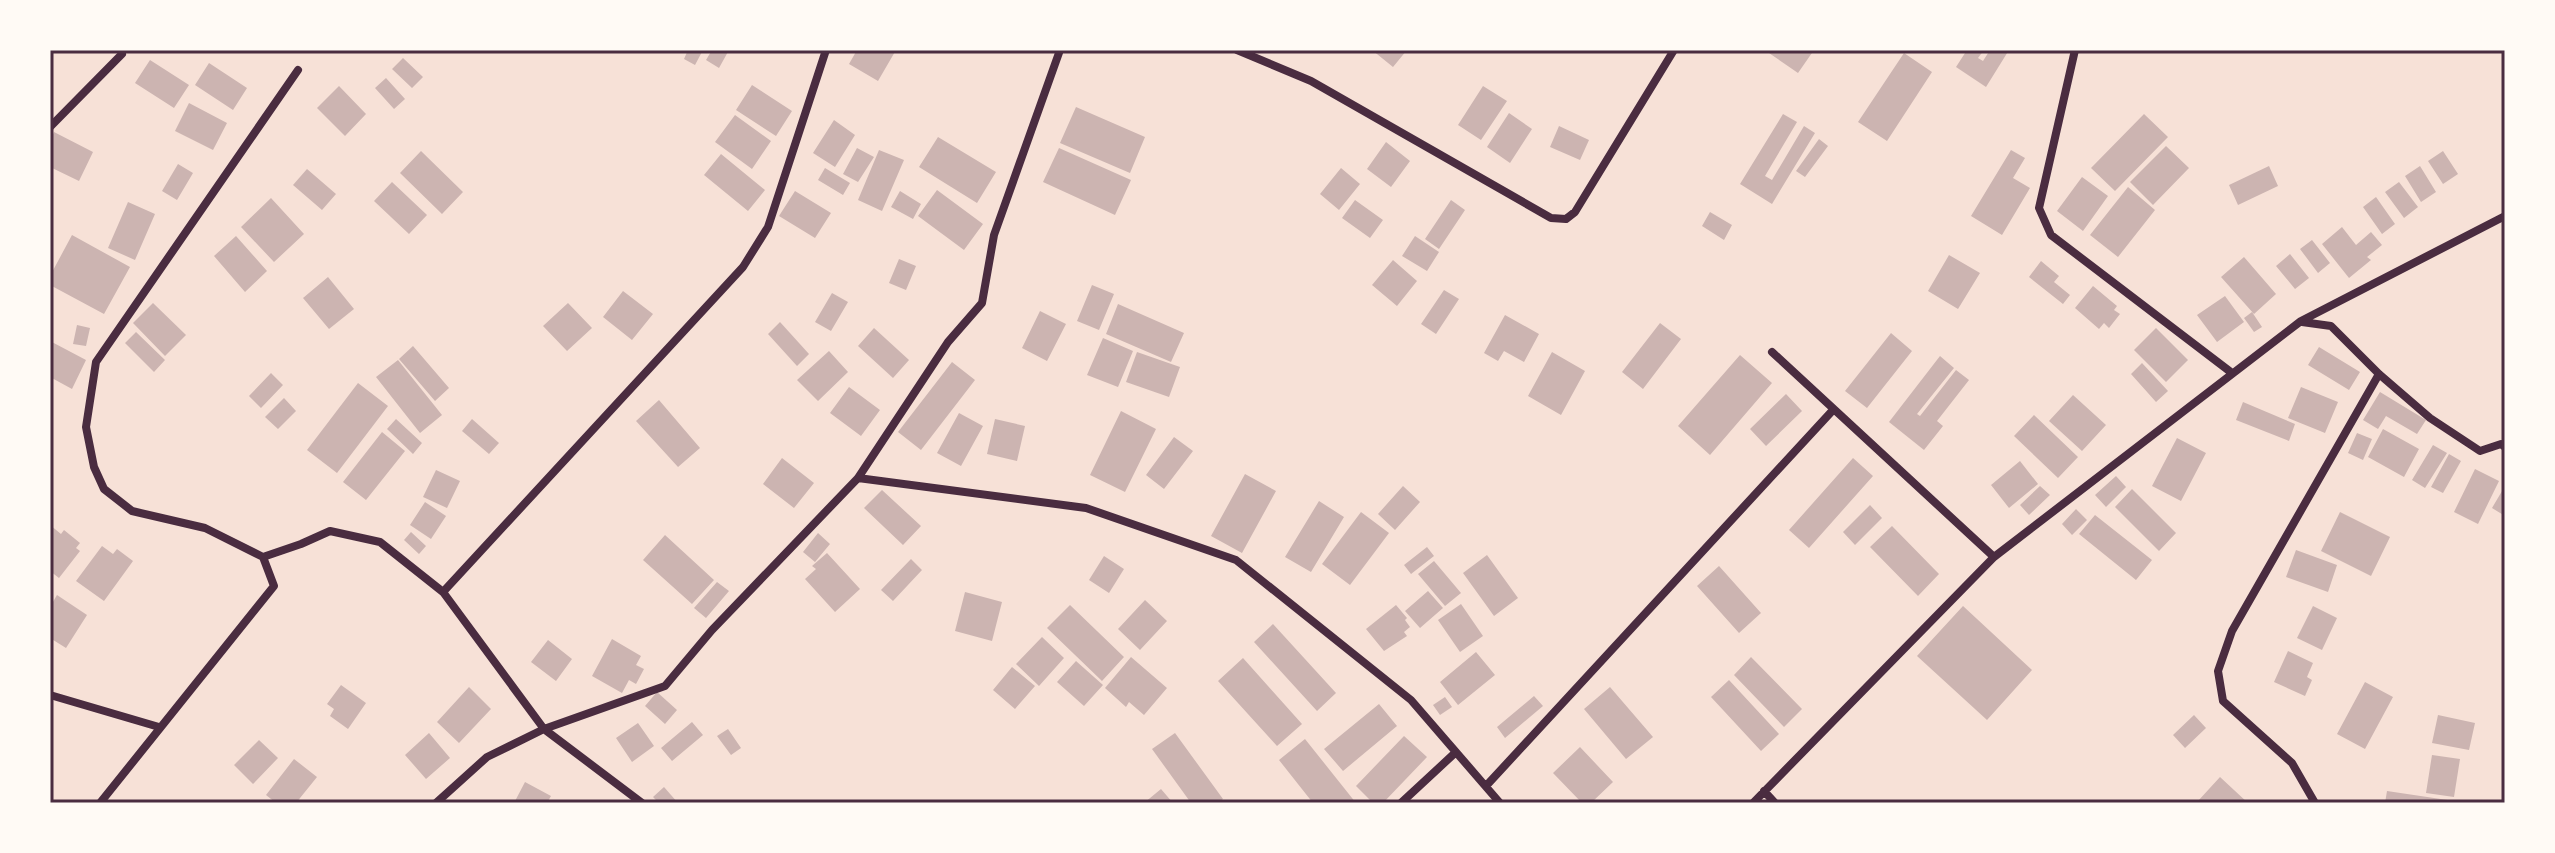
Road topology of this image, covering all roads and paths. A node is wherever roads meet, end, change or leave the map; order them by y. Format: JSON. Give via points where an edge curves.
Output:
{"nodes":[{"id":1,"x":826,"y":50,"type":"edge"},
{"id":2,"x":1060,"y":50,"type":"edge"},
{"id":3,"x":1237,"y":50,"type":"edge"},
{"id":4,"x":1674,"y":50,"type":"edge"},
{"id":5,"x":2075,"y":50,"type":"edge"},
{"id":6,"x":122,"y":54,"type":"dead end"},
{"id":7,"x":298,"y":70,"type":"dead end"},
{"id":8,"x":50,"y":127,"type":"edge"},
{"id":9,"x":2505,"y":216,"type":"edge"},
{"id":10,"x":2301,"y":321,"type":"junction"},
{"id":11,"x":1772,"y":352,"type":"dead end"},
{"id":12,"x":2232,"y":373,"type":"junction"},
{"id":13,"x":2379,"y":374,"type":"junction"},
{"id":14,"x":1833,"y":410,"type":"junction"},
{"id":15,"x":2505,"y":447,"type":"edge"},
{"id":16,"x":858,"y":478,"type":"junction"},
{"id":17,"x":263,"y":557,"type":"junction"},
{"id":18,"x":1994,"y":557,"type":"junction"},
{"id":19,"x":443,"y":592,"type":"junction"},
{"id":20,"x":50,"y":695,"type":"edge"},
{"id":21,"x":159,"y":727,"type":"junction"},
{"id":22,"x":544,"y":729,"type":"junction"},
{"id":23,"x":1456,"y":752,"type":"junction"},
{"id":24,"x":1486,"y":786,"type":"junction"},
{"id":25,"x":1764,"y":791,"type":"junction"},
{"id":26,"x":100,"y":803,"type":"edge"},
{"id":27,"x":436,"y":803,"type":"edge"},
{"id":28,"x":642,"y":803,"type":"edge"},
{"id":29,"x":1401,"y":803,"type":"edge"},
{"id":30,"x":1500,"y":803,"type":"edge"},
{"id":31,"x":1753,"y":803,"type":"edge"},
{"id":32,"x":1775,"y":803,"type":"edge"},
{"id":33,"x":2315,"y":803,"type":"edge"}],
"edges":[{"from":1,"to":19,"type":"street","via":[[768,227],[743,267]]},
{"from":2,"to":16,"type":"street","via":[[994,235],[982,303],[948,342]]},
{"from":3,"to":4,"type":"street","via":[[1311,81],[1551,218],[1566,219]]},
{"from":5,"to":12,"type":"street","via":[[2039,208],[2051,235]]},
{"from":6,"to":8,"type":"street"},
{"from":7,"to":17,"type":"street","via":[[96,362],[86,427],[104,489],[132,511],[205,528]]},
{"from":9,"to":10,"type":"street"},
{"from":10,"to":12,"type":"street"},
{"from":10,"to":13,"type":"street","via":[[2331,326]]},
{"from":11,"to":14,"type":"street"},
{"from":12,"to":18,"type":"street"},
{"from":13,"to":15,"type":"street","via":[[2430,418],[2480,451]]},
{"from":13,"to":33,"type":"street","via":[[2232,631],[2218,671],[2223,701],[2292,763]]},
{"from":14,"to":18,"type":"street"},
{"from":14,"to":24,"type":"street"},
{"from":16,"to":22,"type":"street","via":[[665,686]]},
{"from":16,"to":23,"type":"street","via":[[1086,508],[1236,560],[1411,700]]},
{"from":17,"to":19,"type":"street","via":[[330,531],[380,542]]},
{"from":17,"to":21,"type":"street","via":[[274,586]]},
{"from":18,"to":25,"type":"street"},
{"from":19,"to":22,"type":"street"},
{"from":20,"to":21,"type":"street"},
{"from":21,"to":26,"type":"street"},
{"from":22,"to":27,"type":"street","via":[[487,757]]},
{"from":22,"to":28,"type":"street"},
{"from":23,"to":24,"type":"street"},
{"from":23,"to":29,"type":"street"},
{"from":24,"to":30,"type":"street"},
{"from":25,"to":31,"type":"street"},
{"from":25,"to":32,"type":"street"}]}
